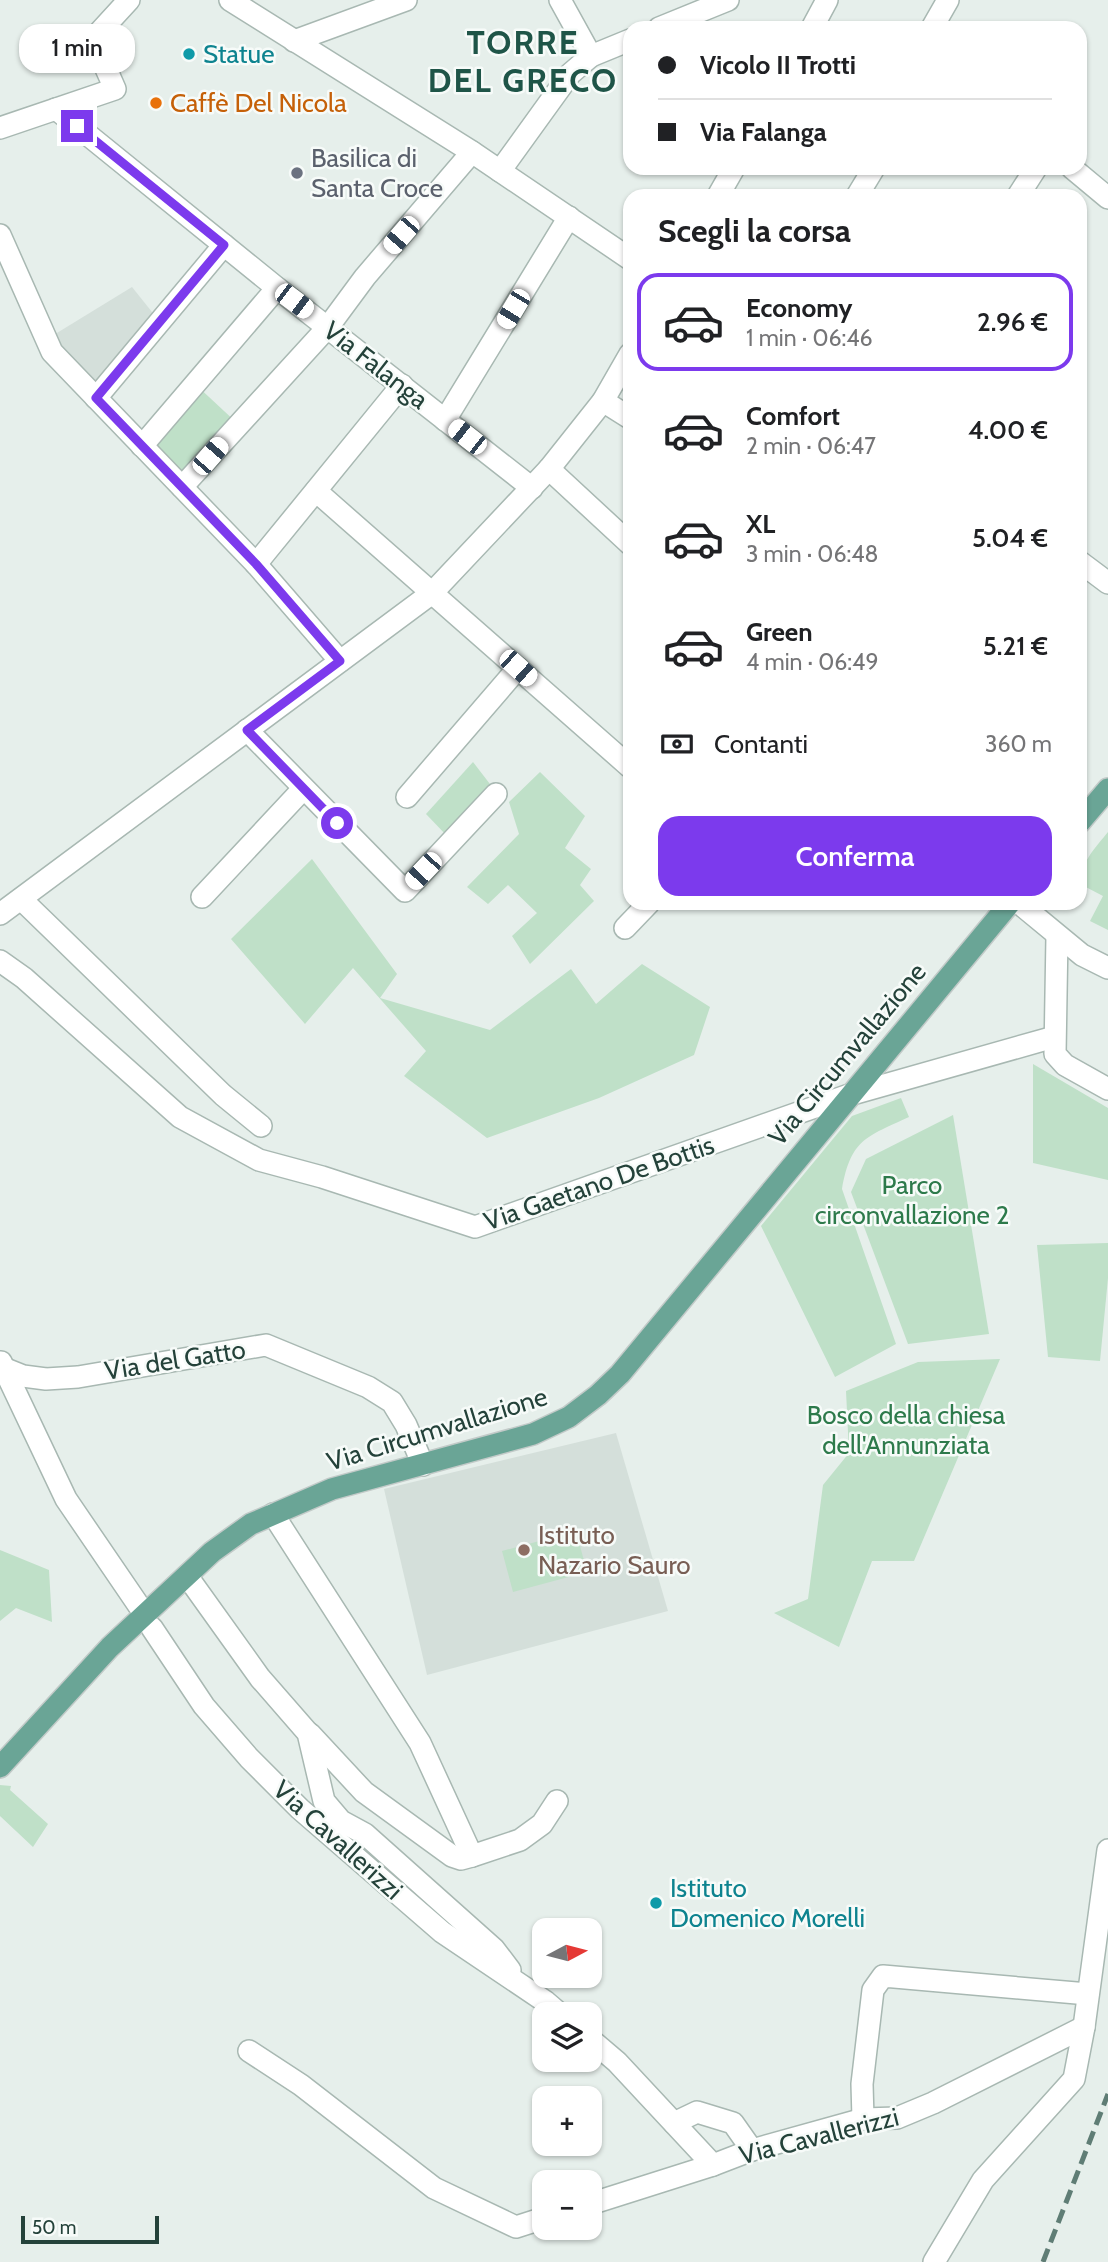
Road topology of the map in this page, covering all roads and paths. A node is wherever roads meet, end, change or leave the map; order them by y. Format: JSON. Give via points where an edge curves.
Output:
{"nodes":[{"id":1,"x":129,"y":0,"type":"edge"},
{"id":2,"x":230,"y":0,"type":"edge"},
{"id":3,"x":406,"y":0,"type":"edge"},
{"id":4,"x":559,"y":0,"type":"edge"},
{"id":5,"x":728,"y":0,"type":"edge"},
{"id":6,"x":827,"y":0,"type":"edge"},
{"id":7,"x":948,"y":0,"type":"edge"},
{"id":8,"x":260,"y":7,"type":"edge"},
{"id":9,"x":676,"y":21,"type":"edge"},
{"id":10,"x":816,"y":21,"type":"edge"},
{"id":11,"x":936,"y":21,"type":"edge"},
{"id":12,"x":294,"y":41,"type":"junction"},
{"id":13,"x":623,"y":43,"type":"edge"},
{"id":14,"x":592,"y":56,"type":"junction"},
{"id":15,"x":56,"y":108,"type":"junction"},
{"id":16,"x":0,"y":128,"type":"edge"},
{"id":17,"x":472,"y":152,"type":"junction"},
{"id":18,"x":500,"y":171,"type":"junction"},
{"id":19,"x":1080,"y":175,"type":"edge"},
{"id":20,"x":1108,"y":198,"type":"edge"},
{"id":21,"x":569,"y":217,"type":"junction"},
{"id":22,"x":0,"y":235,"type":"edge"},
{"id":23,"x":224,"y":245,"type":"junction"},
{"id":24,"x":623,"y":254,"type":"edge"},
{"id":25,"x":277,"y":288,"type":"junction"},
{"id":26,"x":328,"y":327,"type":"junction"},
{"id":27,"x":623,"y":366,"type":"edge"},
{"id":28,"x":402,"y":385,"type":"junction"},
{"id":29,"x":96,"y":398,"type":"junction"},
{"id":30,"x":603,"y":401,"type":"junction"},
{"id":31,"x":623,"y":414,"type":"edge"},
{"id":32,"x":445,"y":419,"type":"junction"},
{"id":33,"x":142,"y":446,"type":"junction"},
{"id":34,"x":549,"y":469,"type":"junction"},
{"id":35,"x":182,"y":488,"type":"junction"},
{"id":36,"x":532,"y":488,"type":"junction"},
{"id":37,"x":316,"y":491,"type":"junction"},
{"id":38,"x":623,"y":538,"type":"edge"},
{"id":39,"x":256,"y":564,"type":"junction"},
{"id":40,"x":1087,"y":567,"type":"edge"},
{"id":41,"x":1108,"y":583,"type":"edge"},
{"id":42,"x":432,"y":593,"type":"junction"},
{"id":43,"x":340,"y":661,"type":"junction"},
{"id":44,"x":518,"y":668,"type":"junction"},
{"id":45,"x":247,"y":730,"type":"junction"},
{"id":46,"x":623,"y":761,"type":"edge"},
{"id":47,"x":303,"y":789,"type":"junction"},
{"id":48,"x":1108,"y":789,"type":"edge"},
{"id":49,"x":496,"y":794,"type":"dead end"},
{"id":50,"x":407,"y":797,"type":"dead end"},
{"id":51,"x":1087,"y":814,"type":"edge"},
{"id":52,"x":202,"y":898,"type":"dead end"},
{"id":53,"x":10,"y":899,"type":"edge"},
{"id":54,"x":642,"y":910,"type":"edge"},
{"id":55,"x":1004,"y":910,"type":"edge"},
{"id":56,"x":1027,"y":910,"type":"edge"},
{"id":57,"x":0,"y":914,"type":"edge"},
{"id":58,"x":625,"y":928,"type":"dead end"},
{"id":59,"x":1057,"y":936,"type":"junction"},
{"id":60,"x":0,"y":961,"type":"edge"},
{"id":61,"x":1108,"y":968,"type":"edge"},
{"id":62,"x":1054,"y":1037,"type":"junction"},
{"id":63,"x":1108,"y":1089,"type":"edge"},
{"id":64,"x":849,"y":1095,"type":"junction"},
{"id":65,"x":261,"y":1126,"type":"dead end"},
{"id":66,"x":2,"y":1364,"type":"edge"},
{"id":67,"x":423,"y":1465,"type":"junction"},
{"id":68,"x":274,"y":1514,"type":"junction"},
{"id":69,"x":187,"y":1576,"type":"junction"},
{"id":70,"x":139,"y":1606,"type":"dead end"},
{"id":71,"x":152,"y":1628,"type":"dead end"},
{"id":72,"x":308,"y":1733,"type":"junction"},
{"id":73,"x":0,"y":1767,"type":"edge"},
{"id":74,"x":557,"y":1801,"type":"dead end"},
{"id":75,"x":1108,"y":1850,"type":"edge"},
{"id":76,"x":472,"y":1856,"type":"junction"},
{"id":77,"x":516,"y":1981,"type":"junction"},
{"id":78,"x":1088,"y":1994,"type":"junction"},
{"id":79,"x":545,"y":2002,"type":"edge"},
{"id":80,"x":1084,"y":2027,"type":"junction"},
{"id":81,"x":602,"y":2049,"type":"edge"},
{"id":82,"x":249,"y":2051,"type":"dead end"},
{"id":83,"x":863,"y":2119,"type":"junction"},
{"id":84,"x":674,"y":2123,"type":"junction"},
{"id":85,"x":752,"y":2150,"type":"junction"},
{"id":86,"x":713,"y":2165,"type":"junction"},
{"id":87,"x":602,"y":2200,"type":"edge"},
{"id":88,"x":532,"y":2222,"type":"edge"},
{"id":89,"x":934,"y":2262,"type":"edge"}],
"edges":[{"from":1,"to":15,"type":"street","via":[[96,37],[115,87]]},
{"from":2,"to":8,"type":"street"},
{"from":3,"to":12,"type":"street"},
{"from":4,"to":14,"type":"street"},
{"from":5,"to":9,"type":"street"},
{"from":6,"to":10,"type":"street"},
{"from":7,"to":11,"type":"street"},
{"from":8,"to":12,"type":"street"},
{"from":12,"to":17,"type":"street"},
{"from":13,"to":14,"type":"street"},
{"from":14,"to":18,"type":"street","via":[[570,74]]},
{"from":15,"to":16,"type":"street"},
{"from":15,"to":23,"type":"street","name":"Via Falanga"},
{"from":17,"to":18,"type":"street"},
{"from":17,"to":26,"type":"street"},
{"from":18,"to":21,"type":"street"},
{"from":19,"to":20,"type":"street"},
{"from":21,"to":24,"type":"street"},
{"from":21,"to":32,"type":"street"},
{"from":22,"to":29,"type":"street","via":[[51,352]]},
{"from":23,"to":25,"type":"street","name":"Via Falanga"},
{"from":23,"to":29,"type":"street"},
{"from":25,"to":26,"type":"street","name":"Via Falanga"},
{"from":25,"to":33,"type":"street"},
{"from":26,"to":28,"type":"street","name":"Via Falanga"},
{"from":26,"to":35,"type":"street"},
{"from":27,"to":30,"type":"street"},
{"from":28,"to":32,"type":"street","name":"Via Falanga"},
{"from":28,"to":37,"type":"street"},
{"from":29,"to":33,"type":"street"},
{"from":30,"to":31,"type":"street"},
{"from":30,"to":34,"type":"street"},
{"from":32,"to":36,"type":"street","name":"Via Falanga"},
{"from":33,"to":35,"type":"street"},
{"from":34,"to":36,"type":"street"},
{"from":34,"to":38,"type":"street"},
{"from":35,"to":39,"type":"street"},
{"from":36,"to":42,"type":"street"},
{"from":37,"to":39,"type":"street"},
{"from":37,"to":42,"type":"street"},
{"from":39,"to":43,"type":"street"},
{"from":40,"to":41,"type":"street"},
{"from":42,"to":43,"type":"street"},
{"from":42,"to":44,"type":"street"},
{"from":43,"to":45,"type":"street"},
{"from":44,"to":46,"type":"street"},
{"from":44,"to":50,"type":"street"},
{"from":45,"to":47,"type":"street"},
{"from":45,"to":53,"type":"street"},
{"from":47,"to":49,"type":"street","via":[[405,891]]},
{"from":47,"to":52,"type":"street"},
{"from":48,"to":51,"type":"main road"},
{"from":53,"to":57,"type":"street"},
{"from":53,"to":65,"type":"street"},
{"from":54,"to":58,"type":"street"},
{"from":55,"to":64,"type":"main road","name":"Via Circumvallazione"},
{"from":56,"to":59,"type":"street"},
{"from":59,"to":61,"type":"street"},
{"from":59,"to":62,"type":"street"},
{"from":60,"to":64,"type":"street","name":"Via Gaetano De Bottis","via":[[180,1117],[259,1160],[475,1227]]},
{"from":62,"to":63,"type":"street","via":[[1055,1054],[1065,1065]]},
{"from":62,"to":64,"type":"street","name":"Via Gaetano De Bottis"},
{"from":64,"to":67,"type":"main road","name":"Via Circumvallazione","via":[[598,1395],[569,1417],[533,1434]]},
{"from":66,"to":67,"type":"street","name":"Via del Gatto","via":[[23,1376],[67,1378],[266,1345],[368,1387],[392,1402]]},
{"from":66,"to":70,"type":"street","via":[[66,1499]]},
{"from":67,"to":68,"type":"main road","name":"Via Circumvallazione","via":[[332,1489]]},
{"from":68,"to":69,"type":"main road","name":"Via Circumvallazione","via":[[251,1524]]},
{"from":68,"to":76,"type":"street","via":[[420,1743]]},
{"from":69,"to":72,"type":"street","via":[[260,1678]]},
{"from":69,"to":73,"type":"main road","name":"Via Circumvallazione","via":[[110,1647]]},
{"from":71,"to":77,"type":"street","name":"Via Cavallerizzi","via":[[204,1706],[300,1809],[442,1931]]},
{"from":72,"to":76,"type":"street","via":[[365,1792],[452,1856]]},
{"from":72,"to":77,"type":"street","via":[[324,1801],[341,1821],[365,1834],[494,1949]]},
{"from":74,"to":76,"type":"street","via":[[542,1824],[520,1840]]},
{"from":75,"to":78,"type":"street"},
{"from":77,"to":79,"type":"street","name":"Via Cavallerizzi"},
{"from":78,"to":80,"type":"street"},
{"from":78,"to":83,"type":"street","via":[[883,1976],[873,1990],[862,2084]]},
{"from":80,"to":83,"type":"street","name":"Via Cavallerizzi","via":[[897,2118]]},
{"from":80,"to":89,"type":"street","via":[[1074,2079],[983,2180]]},
{"from":81,"to":84,"type":"street","name":"Via Cavallerizzi"},
{"from":82,"to":88,"type":"street","via":[[301,2085],[434,2188],[516,2227]]},
{"from":83,"to":85,"type":"street","name":"Via Cavallerizzi"},
{"from":84,"to":85,"type":"street","via":[[696,2112],[733,2123]]},
{"from":84,"to":86,"type":"street","name":"Via Cavallerizzi"},
{"from":85,"to":86,"type":"street","name":"Via Cavallerizzi"},
{"from":86,"to":87,"type":"street"}]}
